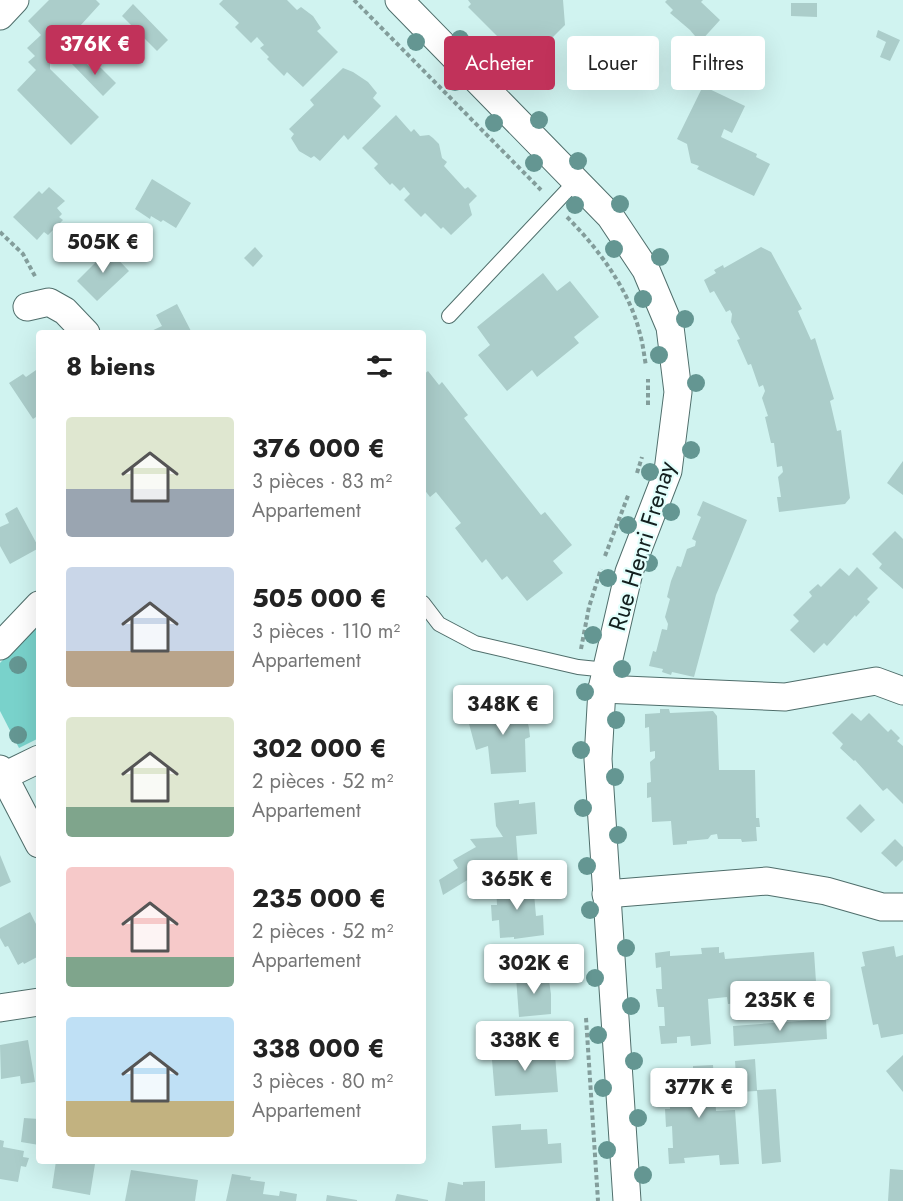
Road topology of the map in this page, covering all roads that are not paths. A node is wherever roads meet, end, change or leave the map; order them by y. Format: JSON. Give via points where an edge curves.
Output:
{"nodes":[{"id":1,"x":15,"y":0,"type":"edge"},
{"id":2,"x":399,"y":0,"type":"edge"},
{"id":3,"x":0,"y":15,"type":"edge"},
{"id":4,"x":576,"y":181,"type":"junction"},
{"id":5,"x":38,"y":304,"type":"road end"},
{"id":6,"x":449,"y":316,"type":"dead end"},
{"id":7,"x":83,"y":330,"type":"edge"},
{"id":8,"x":426,"y":607,"type":"edge"},
{"id":9,"x":36,"y":608,"type":"edge"},
{"id":10,"x":0,"y":646,"type":"edge"},
{"id":11,"x":604,"y":679,"type":"junction"},
{"id":12,"x":903,"y":691,"type":"edge"},
{"id":13,"x":36,"y":760,"type":"edge"},
{"id":14,"x":2,"y":773,"type":"edge"},
{"id":15,"x":36,"y":838,"type":"edge"},
{"id":16,"x":606,"y":894,"type":"junction"},
{"id":17,"x":903,"y":907,"type":"edge"},
{"id":18,"x":36,"y":1002,"type":"edge"},
{"id":19,"x":0,"y":1008,"type":"edge"},
{"id":20,"x":627,"y":1201,"type":"edge"}],
"edges":[{"from":1,"to":3,"type":"street"},
{"from":2,"to":4,"type":"street","name":"Rue Henri Frenay"},
{"from":4,"to":6,"type":"lane"},
{"from":4,"to":11,"type":"street","name":"Rue Henri Frenay","via":[[610,216],[646,270],[669,327],[678,392],[668,471],[629,572]]},
{"from":5,"to":7,"type":"street","via":[[65,311]]},
{"from":8,"to":11,"type":"lane","via":[[439,624],[475,643],[578,667]]},
{"from":9,"to":10,"type":"street"},
{"from":11,"to":12,"type":"street","via":[[785,697],[876,681]]},
{"from":11,"to":16,"type":"street","name":"Rue Henri Frenay","via":[[598,759]]},
{"from":13,"to":14,"type":"street"},
{"from":14,"to":15,"type":"street"},
{"from":16,"to":17,"type":"street","via":[[767,881],[826,891],[882,907]]},
{"from":16,"to":20,"type":"street","name":"Rue Henri Frenay"},
{"from":18,"to":19,"type":"street"}]}
